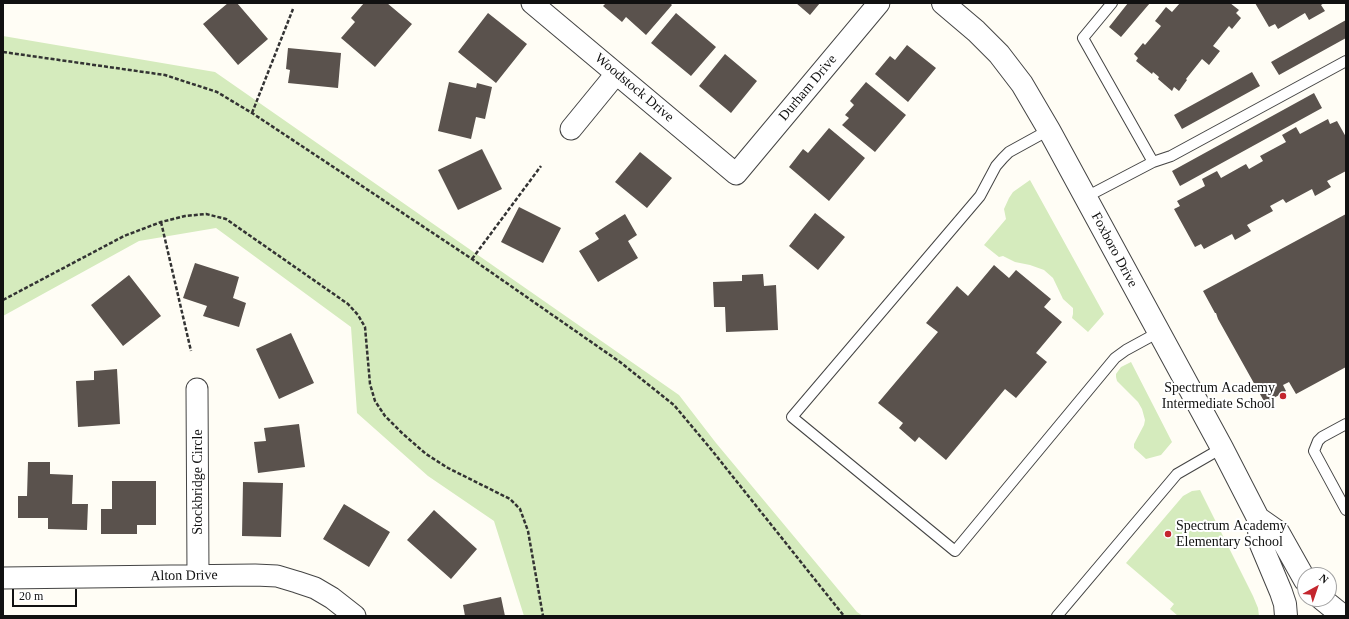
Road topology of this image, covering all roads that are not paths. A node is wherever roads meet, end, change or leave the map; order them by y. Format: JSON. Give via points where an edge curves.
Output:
{"nodes":[{"id":1,"x":532,"y":3,"type":"edge"},
{"id":2,"x":879,"y":3,"type":"edge"},
{"id":3,"x":943,"y":3,"type":"edge"},
{"id":4,"x":1112,"y":3,"type":"edge"},
{"id":5,"x":1346,"y":61,"type":"edge"},
{"id":6,"x":616,"y":74,"type":"junction"},
{"id":7,"x":571,"y":129,"type":"dead end"},
{"id":8,"x":1049,"y":130,"type":"junction"},
{"id":9,"x":1153,"y":162,"type":"junction"},
{"id":10,"x":736,"y":174,"type":"joint"},
{"id":11,"x":1086,"y":197,"type":"junction"},
{"id":12,"x":1159,"y":332,"type":"junction"},
{"id":13,"x":197,"y":389,"type":"dead end"},
{"id":14,"x":1346,"y":424,"type":"edge"},
{"id":15,"x":1222,"y":448,"type":"junction"},
{"id":16,"x":1346,"y":510,"type":"edge"},
{"id":17,"x":1258,"y":518,"type":"junction"},
{"id":18,"x":1298,"y":567,"type":"edge"},
{"id":19,"x":198,"y":575,"type":"junction"},
{"id":20,"x":3,"y":578,"type":"edge"},
{"id":21,"x":1332,"y":607,"type":"edge"},
{"id":22,"x":355,"y":616,"type":"edge"},
{"id":23,"x":1057,"y":616,"type":"edge"},
{"id":24,"x":1286,"y":616,"type":"edge"},
{"id":25,"x":1343,"y":616,"type":"edge"}],
"edges":[{"from":1,"to":6,"type":"street","name":"Woodstock Drive"},
{"from":2,"to":10,"type":"street","name":"Durham Drive"},
{"from":3,"to":8,"type":"street","name":"Foxboro Drive","via":[[999,54],[1022,84]]},
{"from":4,"to":9,"type":"lane","via":[[1083,38]]},
{"from":5,"to":9,"type":"lane","via":[[1171,156]]},
{"from":6,"to":7,"type":"street"},
{"from":6,"to":10,"type":"street","name":"Woodstock Drive"},
{"from":8,"to":11,"type":"street","name":"Foxboro Drive"},
{"from":8,"to":12,"type":"lane","via":[[1009,152],[1003,158],[980,196],[792,417],[955,551],[1116,358]]},
{"from":9,"to":11,"type":"lane"},
{"from":11,"to":12,"type":"street","name":"Foxboro Drive"},
{"from":12,"to":15,"type":"street","name":"Foxboro Drive"},
{"from":13,"to":19,"type":"street","name":"Stockbridge Circle"},
{"from":14,"to":16,"type":"lane","via":[[1322,437],[1314,451]]},
{"from":15,"to":17,"type":"street","name":"Foxboro Drive"},
{"from":15,"to":23,"type":"lane","via":[[1177,474]]},
{"from":17,"to":18,"type":"street","name":"Foxboro Drive","via":[[1278,532]]},
{"from":17,"to":24,"type":"street","name":"Foxboro Drive","via":[[1260,542],[1281,592]]},
{"from":19,"to":20,"type":"street","name":"Alton Drive"},
{"from":19,"to":22,"type":"street","name":"Alton Drive","via":[[255,575],[283,578],[315,588]]},
{"from":21,"to":25,"type":"street"}]}
